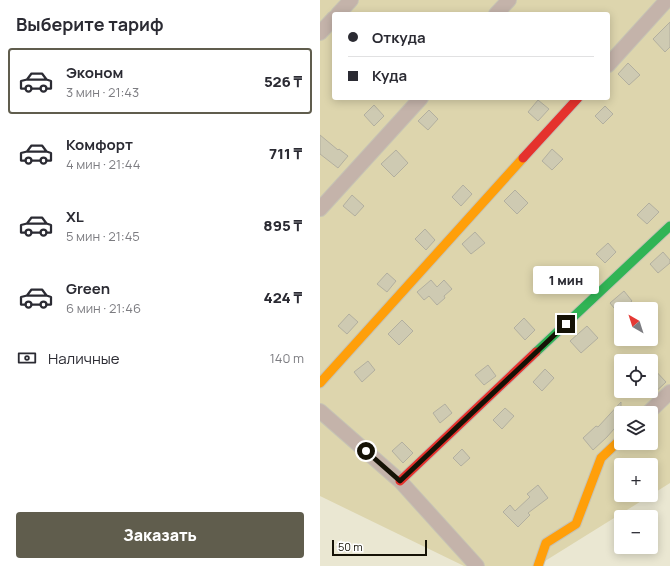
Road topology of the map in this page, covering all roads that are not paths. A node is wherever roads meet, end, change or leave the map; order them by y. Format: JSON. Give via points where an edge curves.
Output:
{"nodes":[{"id":1,"x":351,"y":0,"type":"edge"},
{"id":2,"x":509,"y":0,"type":"edge"},
{"id":3,"x":667,"y":0,"type":"edge"},
{"id":4,"x":340,"y":12,"type":"edge"},
{"id":5,"x":498,"y":12,"type":"edge"},
{"id":6,"x":332,"y":20,"type":"edge"},
{"id":7,"x":320,"y":33,"type":"edge"},
{"id":8,"x":610,"y":63,"type":"edge"},
{"id":9,"x":419,"y":100,"type":"edge"},
{"id":10,"x":576,"y":100,"type":"edge"},
{"id":11,"x":320,"y":209,"type":"edge"},
{"id":12,"x":670,"y":226,"type":"edge"},
{"id":13,"x":320,"y":383,"type":"edge"},
{"id":14,"x":670,"y":392,"type":"edge"},
{"id":15,"x":655,"y":406,"type":"edge"},
{"id":16,"x":320,"y":411,"type":"edge"},
{"id":17,"x":614,"y":446,"type":"edge"},
{"id":18,"x":400,"y":481,"type":"junction"},
{"id":19,"x":477,"y":566,"type":"edge"},
{"id":20,"x":538,"y":566,"type":"edge"}],
"edges":[{"from":1,"to":4,"type":"street"},
{"from":2,"to":5,"type":"street"},
{"from":3,"to":8,"type":"street"},
{"from":6,"to":7,"type":"street"},
{"from":9,"to":11,"type":"street"},
{"from":10,"to":13,"type":"street"},
{"from":12,"to":18,"type":"street"},
{"from":14,"to":15,"type":"street"},
{"from":16,"to":18,"type":"street"},
{"from":17,"to":20,"type":"street","via":[[601,458],[576,524],[546,543]]},
{"from":18,"to":19,"type":"street"}]}
